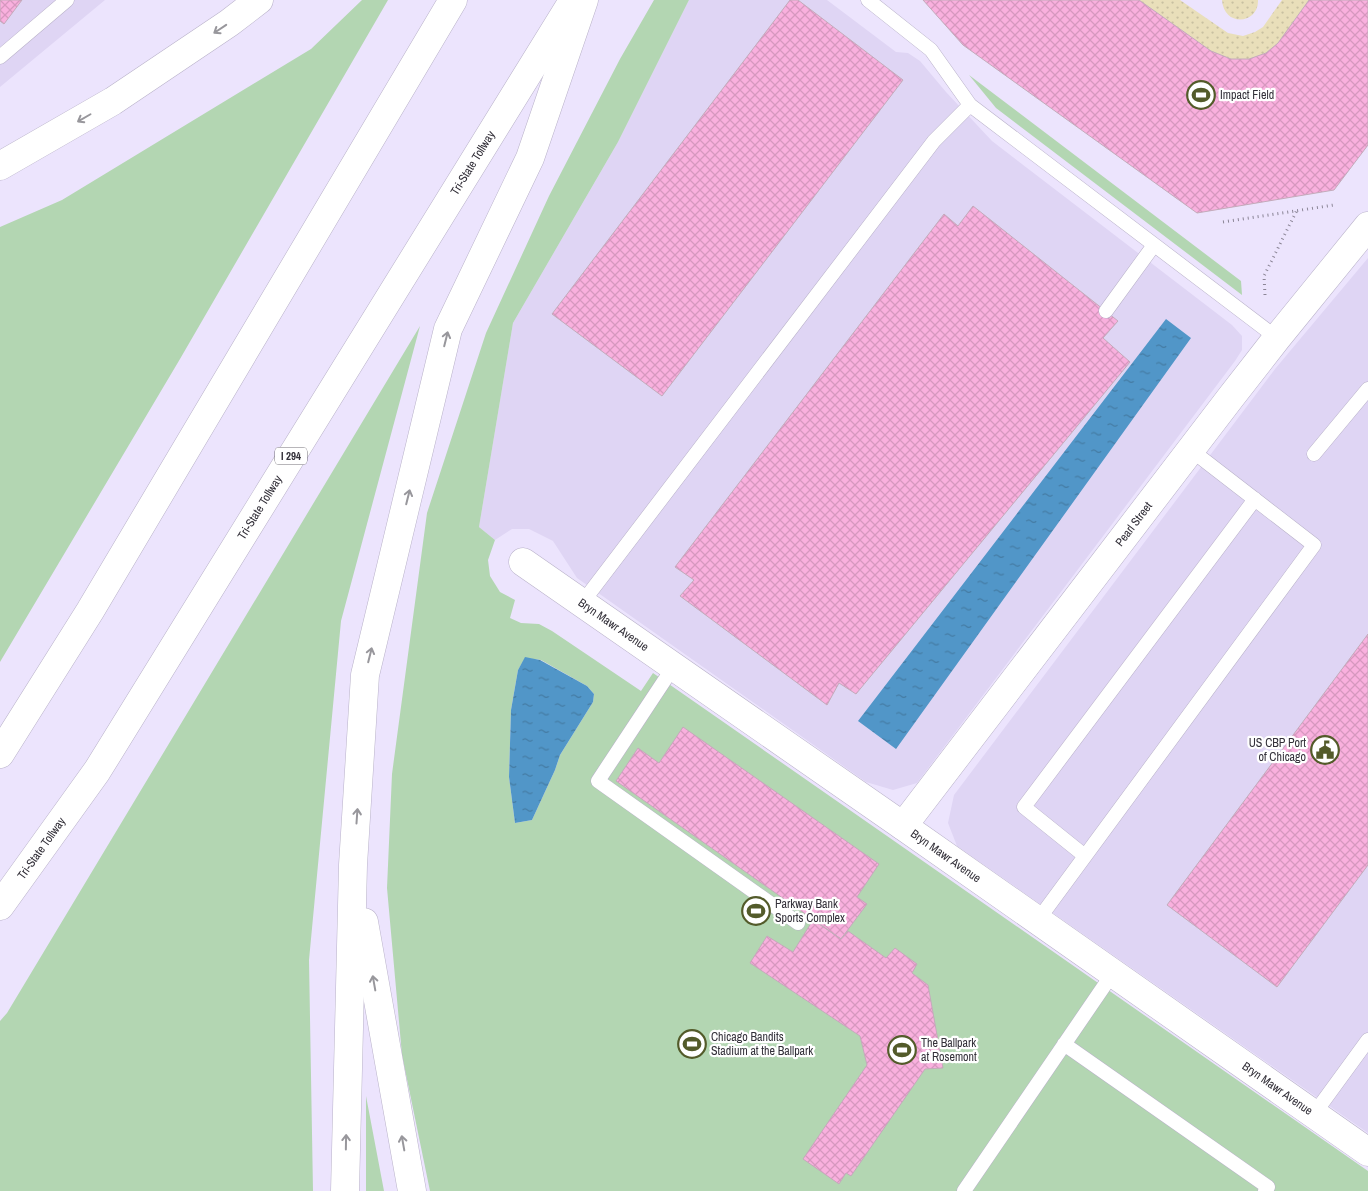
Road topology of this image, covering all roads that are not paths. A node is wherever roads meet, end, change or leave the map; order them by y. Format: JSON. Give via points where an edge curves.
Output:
{"nodes":[{"id":1,"x":67,"y":0,"type":"edge"},
{"id":2,"x":259,"y":0,"type":"edge"},
{"id":3,"x":453,"y":0,"type":"edge"},
{"id":4,"x":573,"y":0,"type":"edge"},
{"id":5,"x":584,"y":0,"type":"edge"},
{"id":6,"x":868,"y":0,"type":"edge"},
{"id":7,"x":0,"y":56,"type":"edge"},
{"id":8,"x":970,"y":105,"type":"junction"},
{"id":9,"x":0,"y":166,"type":"edge"},
{"id":10,"x":1368,"y":226,"type":"edge"},
{"id":11,"x":1154,"y":245,"type":"junction"},
{"id":12,"x":1106,"y":311,"type":"dead end"},
{"id":13,"x":1277,"y":338,"type":"junction"},
{"id":14,"x":1368,"y":389,"type":"edge"},
{"id":15,"x":1191,"y":450,"type":"junction"},
{"id":16,"x":1314,"y":454,"type":"dead end"},
{"id":17,"x":1255,"y":499,"type":"junction"},
{"id":18,"x":523,"y":562,"type":"dead end"},
{"id":19,"x":582,"y":603,"type":"junction"},
{"id":20,"x":674,"y":666,"type":"junction"},
{"id":21,"x":0,"y":754,"type":"edge"},
{"id":22,"x":904,"y":826,"type":"junction"},
{"id":23,"x":1085,"y":856,"type":"junction"},
{"id":24,"x":353,"y":865,"type":"junction"},
{"id":25,"x":0,"y":906,"type":"edge"},
{"id":26,"x":1038,"y":920,"type":"junction"},
{"id":27,"x":798,"y":923,"type":"dead end"},
{"id":28,"x":1113,"y":973,"type":"junction"},
{"id":29,"x":1064,"y":1044,"type":"junction"},
{"id":30,"x":1366,"y":1046,"type":"edge"},
{"id":31,"x":1314,"y":1114,"type":"junction"},
{"id":32,"x":1368,"y":1152,"type":"edge"},
{"id":33,"x":345,"y":1191,"type":"edge"},
{"id":34,"x":412,"y":1191,"type":"edge"},
{"id":35,"x":964,"y":1191,"type":"edge"},
{"id":36,"x":1265,"y":1191,"type":"edge"}],
"edges":[{"from":1,"to":7,"type":"lane"},
{"from":2,"to":9,"type":"main road","one_way":true,"via":[[230,23],[112,101]]},
{"from":3,"to":21,"type":"main road","via":[[90,611]]},
{"from":4,"to":25,"type":"main road","name":"Tri-State Tollway","number":"I 294","via":[[97,771]]},
{"from":24,"to":5,"type":"main road","one_way":true,"via":[[365,675],[448,329],[530,158]]},
{"from":6,"to":8,"type":"lane","via":[[931,50]]},
{"from":8,"to":11,"type":"lane"},
{"from":8,"to":19,"type":"lane","via":[[934,141]]},
{"from":10,"to":13,"type":"main road","name":"Pearl Street"},
{"from":11,"to":12,"type":"lane"},
{"from":11,"to":13,"type":"lane"},
{"from":13,"to":15,"type":"main road","name":"Pearl Street"},
{"from":14,"to":16,"type":"lane"},
{"from":15,"to":17,"type":"lane"},
{"from":15,"to":22,"type":"main road","name":"Pearl Street"},
{"from":17,"to":23,"type":"lane","via":[[1314,545]]},
{"from":17,"to":23,"type":"lane","via":[[1024,807]]},
{"from":18,"to":19,"type":"main road","name":"Bryn Mawr Avenue"},
{"from":19,"to":20,"type":"main road","name":"Bryn Mawr Avenue"},
{"from":20,"to":22,"type":"main road","name":"Bryn Mawr Avenue"},
{"from":20,"to":27,"type":"lane","via":[[598,781]]},
{"from":22,"to":26,"type":"main road","name":"Bryn Mawr Avenue"},
{"from":23,"to":26,"type":"lane"},
{"from":33,"to":24,"type":"main road","one_way":true},
{"from":34,"to":24,"type":"main road","one_way":true},
{"from":26,"to":28,"type":"main road","name":"Bryn Mawr Avenue"},
{"from":28,"to":29,"type":"lane"},
{"from":28,"to":31,"type":"main road","name":"Bryn Mawr Avenue"},
{"from":29,"to":35,"type":"lane"},
{"from":29,"to":36,"type":"lane","via":[[1268,1187]]},
{"from":30,"to":31,"type":"lane"},
{"from":31,"to":32,"type":"main road","name":"Bryn Mawr Avenue"}]}
